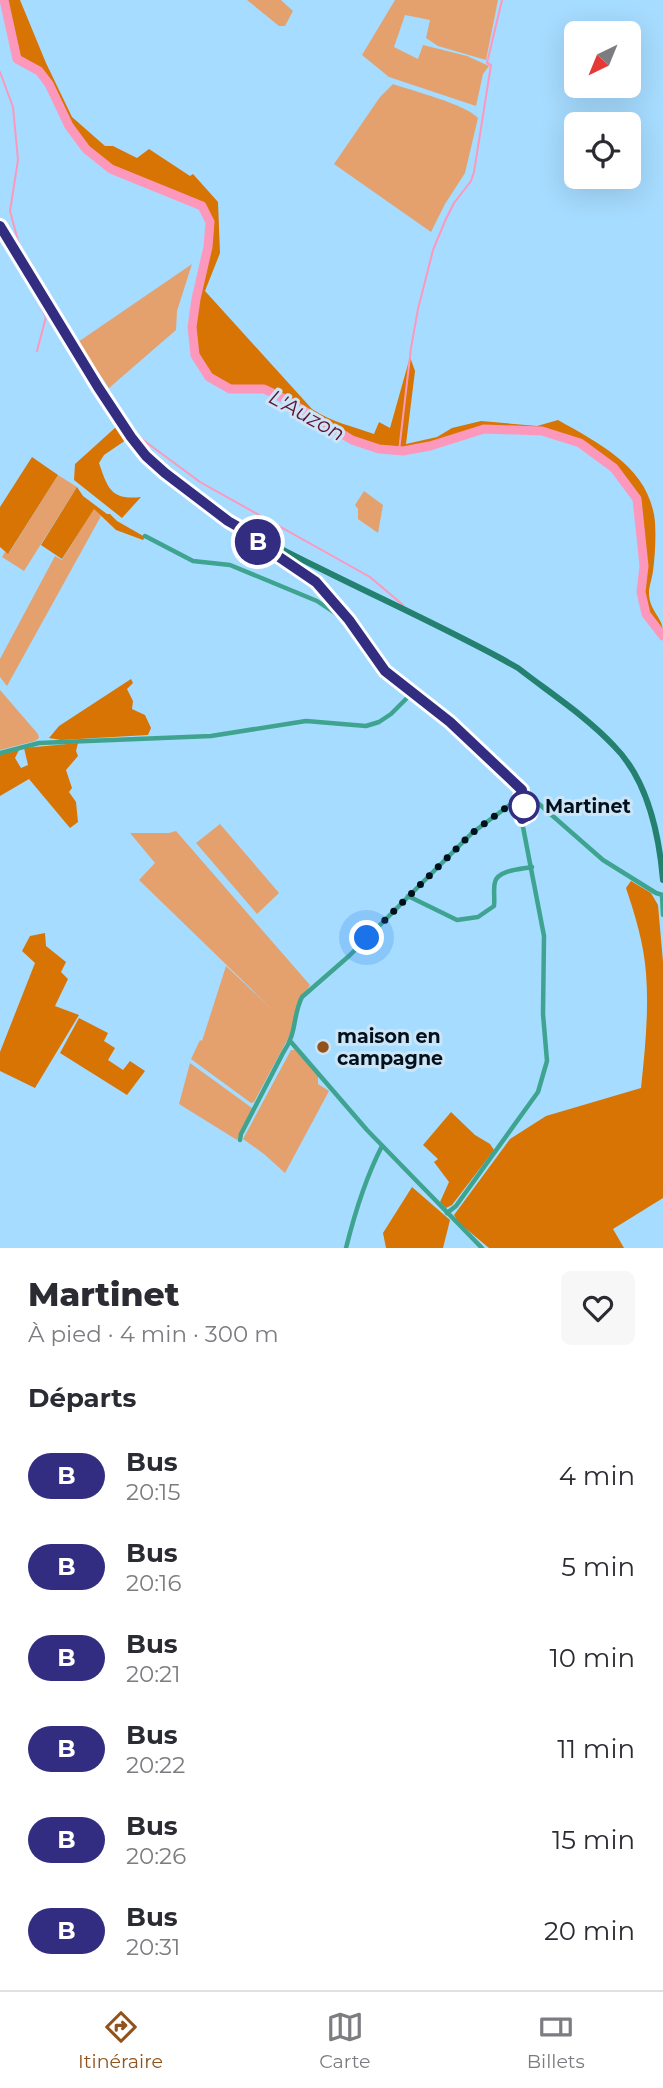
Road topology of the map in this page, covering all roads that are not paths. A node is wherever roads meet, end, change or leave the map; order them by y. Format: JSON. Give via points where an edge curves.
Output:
{"nodes":[{"id":1,"x":0,"y":226,"type":"edge"},
{"id":2,"x":249,"y":533,"type":"junction"},
{"id":3,"x":145,"y":536,"type":"dead end"},
{"id":4,"x":360,"y":638,"type":"junction"},
{"id":5,"x":412,"y":693,"type":"junction"},
{"id":6,"x":0,"y":753,"type":"edge"},
{"id":7,"x":522,"y":790,"type":"junction"},
{"id":8,"x":518,"y":802,"type":"junction"},
{"id":9,"x":532,"y":867,"type":"junction"},
{"id":10,"x":663,"y":872,"type":"edge"},
{"id":11,"x":663,"y":880,"type":"edge"},
{"id":12,"x":663,"y":895,"type":"edge"},
{"id":13,"x":408,"y":897,"type":"junction"},
{"id":14,"x":663,"y":915,"type":"edge"},
{"id":15,"x":291,"y":1042,"type":"junction"},
{"id":16,"x":240,"y":1140,"type":"dead end"},
{"id":17,"x":382,"y":1146,"type":"junction"},
{"id":18,"x":447,"y":1213,"type":"junction"},
{"id":19,"x":346,"y":1248,"type":"edge"},
{"id":20,"x":482,"y":1248,"type":"edge"}],
"edges":[{"from":1,"to":2,"type":"main road","via":[[138,447],[165,473]]},
{"from":2,"to":4,"type":"street","via":[[328,595]]},
{"from":2,"to":10,"type":"main road","via":[[502,659],[569,708],[615,746],[635,775],[651,813]]},
{"from":3,"to":4,"type":"street","via":[[193,561],[230,565],[317,601]]},
{"from":4,"to":5,"type":"street","via":[[385,671]]},
{"from":5,"to":6,"type":"street","via":[[391,714],[366,726],[306,721],[211,736],[39,743]]},
{"from":5,"to":7,"type":"street"},
{"from":7,"to":8,"type":"street"},
{"from":7,"to":12,"type":"street","via":[[610,866]]},
{"from":8,"to":9,"type":"street"},
{"from":8,"to":13,"type":"street","via":[[472,833]]},
{"from":9,"to":13,"type":"street","via":[[498,877],[494,906],[471,919],[457,920]]},
{"from":9,"to":18,"type":"street","via":[[544,936],[547,1061],[538,1092]]},
{"from":10,"to":11,"type":"main road"},
{"from":12,"to":14,"type":"street"},
{"from":13,"to":15,"type":"street","via":[[302,997]]},
{"from":15,"to":16,"type":"street"},
{"from":15,"to":17,"type":"street"},
{"from":17,"to":18,"type":"street"},
{"from":17,"to":19,"type":"street","via":[[369,1170]]},
{"from":18,"to":20,"type":"street"}]}
